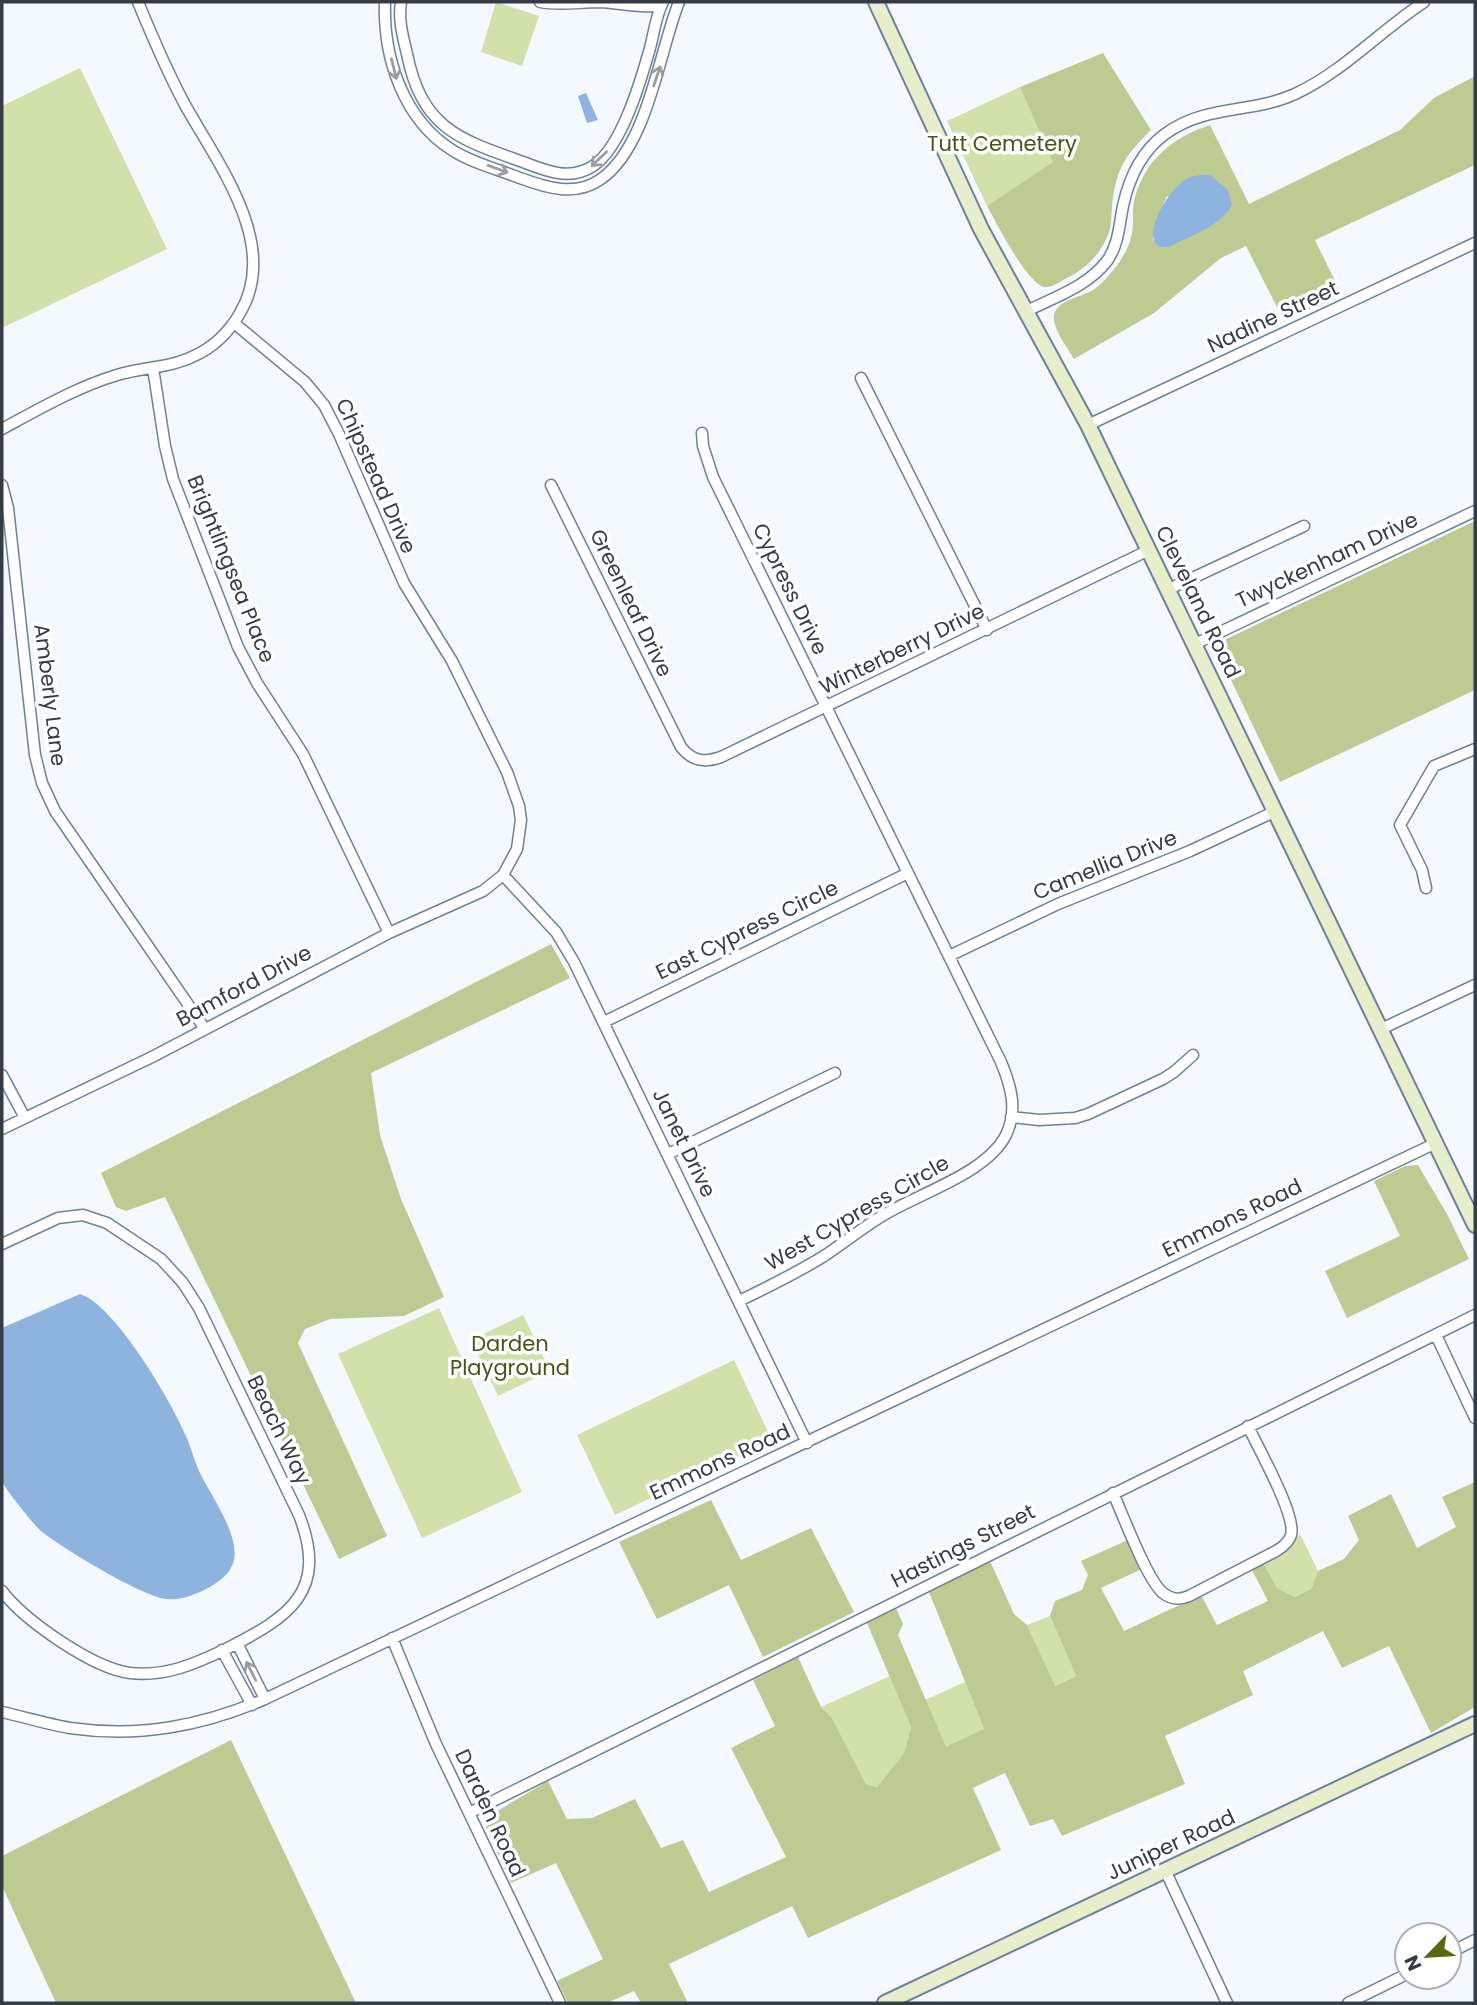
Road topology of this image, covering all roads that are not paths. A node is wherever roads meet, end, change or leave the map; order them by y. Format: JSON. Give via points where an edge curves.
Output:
{"nodes":[{"id":1,"x":138,"y":2,"type":"edge"},
{"id":2,"x":385,"y":2,"type":"edge"},
{"id":3,"x":401,"y":2,"type":"edge"},
{"id":4,"x":540,"y":2,"type":"edge"},
{"id":5,"x":680,"y":2,"type":"edge"},
{"id":6,"x":876,"y":2,"type":"edge"},
{"id":7,"x":1424,"y":2,"type":"edge"},
{"id":8,"x":659,"y":3,"type":"edge"},
{"id":9,"x":1475,"y":243,"type":"edge"},
{"id":10,"x":1027,"y":311,"type":"junction"},
{"id":11,"x":234,"y":323,"type":"junction"},
{"id":12,"x":153,"y":368,"type":"junction"},
{"id":13,"x":861,"y":378,"type":"dead end"},
{"id":14,"x":1088,"y":425,"type":"junction"},
{"id":15,"x":2,"y":429,"type":"edge"},
{"id":16,"x":702,"y":433,"type":"dead end"},
{"id":17,"x":2,"y":485,"type":"edge"},
{"id":18,"x":551,"y":485,"type":"dead end"},
{"id":19,"x":1475,"y":512,"type":"edge"},
{"id":20,"x":1304,"y":526,"type":"dead end"},
{"id":21,"x":1149,"y":550,"type":"junction"},
{"id":22,"x":1168,"y":589,"type":"junction"},
{"id":23,"x":987,"y":630,"type":"junction"},
{"id":24,"x":1195,"y":644,"type":"junction"},
{"id":25,"x":827,"y":706,"type":"junction"},
{"id":26,"x":676,"y":738,"type":"joint"},
{"id":27,"x":1475,"y":749,"type":"edge"},
{"id":28,"x":1276,"y":811,"type":"junction"},
{"id":29,"x":908,"y":873,"type":"junction"},
{"id":30,"x":503,"y":875,"type":"junction"},
{"id":31,"x":1426,"y":888,"type":"dead end"},
{"id":32,"x":389,"y":933,"type":"junction"},
{"id":33,"x":949,"y":956,"type":"junction"},
{"id":34,"x":1475,"y":985,"type":"edge"},
{"id":35,"x":604,"y":1022,"type":"junction"},
{"id":36,"x":205,"y":1029,"type":"junction"},
{"id":37,"x":1381,"y":1029,"type":"junction"},
{"id":38,"x":1193,"y":1055,"type":"dead end"},
{"id":39,"x":835,"y":1073,"type":"dead end"},
{"id":40,"x":2,"y":1076,"type":"edge"},
{"id":41,"x":1012,"y":1116,"type":"junction"},
{"id":42,"x":25,"y":1118,"type":"junction"},
{"id":43,"x":2,"y":1129,"type":"edge"},
{"id":44,"x":1436,"y":1143,"type":"junction"},
{"id":45,"x":668,"y":1154,"type":"junction"},
{"id":46,"x":1475,"y":1225,"type":"edge"},
{"id":47,"x":2,"y":1244,"type":"edge"},
{"id":48,"x":739,"y":1301,"type":"junction"},
{"id":49,"x":1475,"y":1315,"type":"edge"},
{"id":50,"x":1436,"y":1335,"type":"junction"},
{"id":51,"x":1475,"y":1418,"type":"edge"},
{"id":52,"x":1248,"y":1426,"type":"junction"},
{"id":53,"x":807,"y":1443,"type":"junction"},
{"id":54,"x":1113,"y":1493,"type":"junction"},
{"id":55,"x":2,"y":1591,"type":"edge"},
{"id":56,"x":392,"y":1638,"type":"junction"},
{"id":57,"x":237,"y":1643,"type":"junction"},
{"id":58,"x":222,"y":1650,"type":"junction"},
{"id":59,"x":265,"y":1699,"type":"junction"},
{"id":60,"x":252,"y":1705,"type":"junction"},
{"id":61,"x":2,"y":1712,"type":"edge"},
{"id":62,"x":1475,"y":1724,"type":"edge"},
{"id":63,"x":469,"y":1813,"type":"junction"},
{"id":64,"x":1166,"y":1870,"type":"junction"},
{"id":65,"x":1393,"y":1980,"type":"edge"},
{"id":66,"x":559,"y":2003,"type":"edge"},
{"id":67,"x":885,"y":2003,"type":"edge"},
{"id":68,"x":1227,"y":2003,"type":"edge"},
{"id":69,"x":1348,"y":2003,"type":"edge"}],
"edges":[{"from":1,"to":11,"type":"street","via":[[249,227],[251,280]]},
{"from":2,"to":5,"type":"street","one_way":true,"via":[[398,83],[423,125],[465,157],[543,186],[569,190],[603,178],[628,145],[658,74]]},
{"from":8,"to":3,"type":"street","one_way":true,"via":[[640,80],[611,146],[594,166],[561,174],[466,141],[436,118],[412,79],[400,21]]},
{"from":4,"to":8,"type":"street","via":[[616,3],[636,8]]},
{"from":6,"to":10,"type":"main road","name":"Cleveland Road","via":[[970,205]]},
{"from":7,"to":10,"type":"street","via":[[1345,64],[1298,92],[1260,106],[1213,111],[1164,134],[1133,174],[1116,246],[1107,261],[1082,284]]},
{"from":9,"to":14,"type":"street","name":"Nadine Street"},
{"from":10,"to":14,"type":"main road","name":"Cleveland Road"},
{"from":11,"to":12,"type":"street","via":[[195,356]]},
{"from":11,"to":30,"type":"street","name":"Chipstead Drive","via":[[300,377],[324,405],[404,583],[465,685],[519,806],[517,849]]},
{"from":12,"to":15,"type":"street","via":[[102,380]]},
{"from":12,"to":32,"type":"street","name":"Brightlingsea Place","via":[[173,479],[238,647],[303,754]]},
{"from":13,"to":23,"type":"street"},
{"from":14,"to":21,"type":"main road","name":"Cleveland Road"},
{"from":16,"to":25,"type":"street","name":"Cypress Drive","via":[[713,477]]},
{"from":17,"to":36,"type":"street","name":"Amberly Lane","via":[[42,782],[64,825]]},
{"from":18,"to":26,"type":"street","name":"Greenleaf Drive"},
{"from":19,"to":24,"type":"street","name":"Twyckenham Drive"},
{"from":20,"to":22,"type":"street"},
{"from":21,"to":22,"type":"main road","name":"Cleveland Road"},
{"from":21,"to":23,"type":"street","name":"Winterberry Drive"},
{"from":22,"to":24,"type":"main road","name":"Cleveland Road"},
{"from":23,"to":25,"type":"street","name":"Winterberry Drive"},
{"from":24,"to":28,"type":"main road","name":"Cleveland Road"},
{"from":25,"to":26,"type":"street","name":"Winterberry Drive","via":[[712,760],[694,759]]},
{"from":25,"to":29,"type":"street","name":"Cypress Drive"},
{"from":27,"to":31,"type":"street","via":[[1434,766],[1400,825]]},
{"from":28,"to":33,"type":"street","name":"Camellia Drive"},
{"from":28,"to":37,"type":"main road","name":"Cleveland Road"},
{"from":29,"to":33,"type":"street","name":"Cypress Drive"},
{"from":29,"to":35,"type":"street","name":"East Cypress Circle"},
{"from":30,"to":32,"type":"street","name":"Bamford Drive","via":[[483,891]]},
{"from":30,"to":35,"type":"street","name":"Janet Drive","via":[[556,932]]},
{"from":32,"to":36,"type":"street","name":"Bamford Drive"},
{"from":33,"to":41,"type":"street","name":"Cypress Drive","via":[[1009,1080]]},
{"from":34,"to":37,"type":"street"},
{"from":35,"to":45,"type":"street","name":"Janet Drive"},
{"from":36,"to":42,"type":"street","name":"Bamford Drive"},
{"from":37,"to":44,"type":"main road","name":"Cleveland Road"},
{"from":38,"to":41,"type":"street","via":[[1163,1079],[1088,1114],[1058,1121]]},
{"from":39,"to":45,"type":"street"},
{"from":40,"to":42,"type":"street"},
{"from":41,"to":48,"type":"street","name":"West Cypress Circle","via":[[1006,1135],[985,1161],[909,1200],[826,1255]]},
{"from":42,"to":43,"type":"street","name":"Bamford Drive"},
{"from":44,"to":46,"type":"main road","name":"Cleveland Road"},
{"from":44,"to":53,"type":"street","name":"Emmons Road"},
{"from":45,"to":48,"type":"street","name":"Janet Drive"},
{"from":47,"to":57,"type":"street","name":"Beach Way","via":[[71,1215],[98,1219],[161,1259],[195,1302],[305,1530],[309,1554],[300,1594],[276,1622]]},
{"from":48,"to":53,"type":"street","name":"Janet Drive"},
{"from":49,"to":50,"type":"street","name":"Hastings Street"},
{"from":50,"to":51,"type":"street"},
{"from":50,"to":52,"type":"street","name":"Hastings Street"},
{"from":52,"to":54,"type":"street","name":"Hastings Street"},
{"from":52,"to":54,"type":"street","via":[[1288,1510],[1292,1533],[1276,1551],[1189,1596],[1176,1599],[1165,1595],[1151,1576]]},
{"from":53,"to":56,"type":"street","name":"Emmons Road"},
{"from":54,"to":63,"type":"street","name":"Hastings Street"},
{"from":55,"to":58,"type":"street","name":"Beach Way","via":[[30,1619],[111,1668],[130,1673],[166,1672]]},
{"from":56,"to":59,"type":"street","name":"Emmons Road"},
{"from":56,"to":63,"type":"street","name":"Darden Road"},
{"from":57,"to":58,"type":"street","name":"Beach Way"},
{"from":59,"to":57,"type":"street","one_way":true},
{"from":58,"to":60,"type":"street"},
{"from":59,"to":60,"type":"street","name":"Emmons Road"},
{"from":60,"to":61,"type":"street","name":"Emmons Road","via":[[192,1725],[133,1732],[70,1728]]},
{"from":62,"to":64,"type":"main road","name":"Juniper Road"},
{"from":63,"to":66,"type":"street","name":"Darden Road"},
{"from":64,"to":67,"type":"main road","name":"Juniper Road"},
{"from":64,"to":68,"type":"street"},
{"from":65,"to":69,"type":"street"}]}
